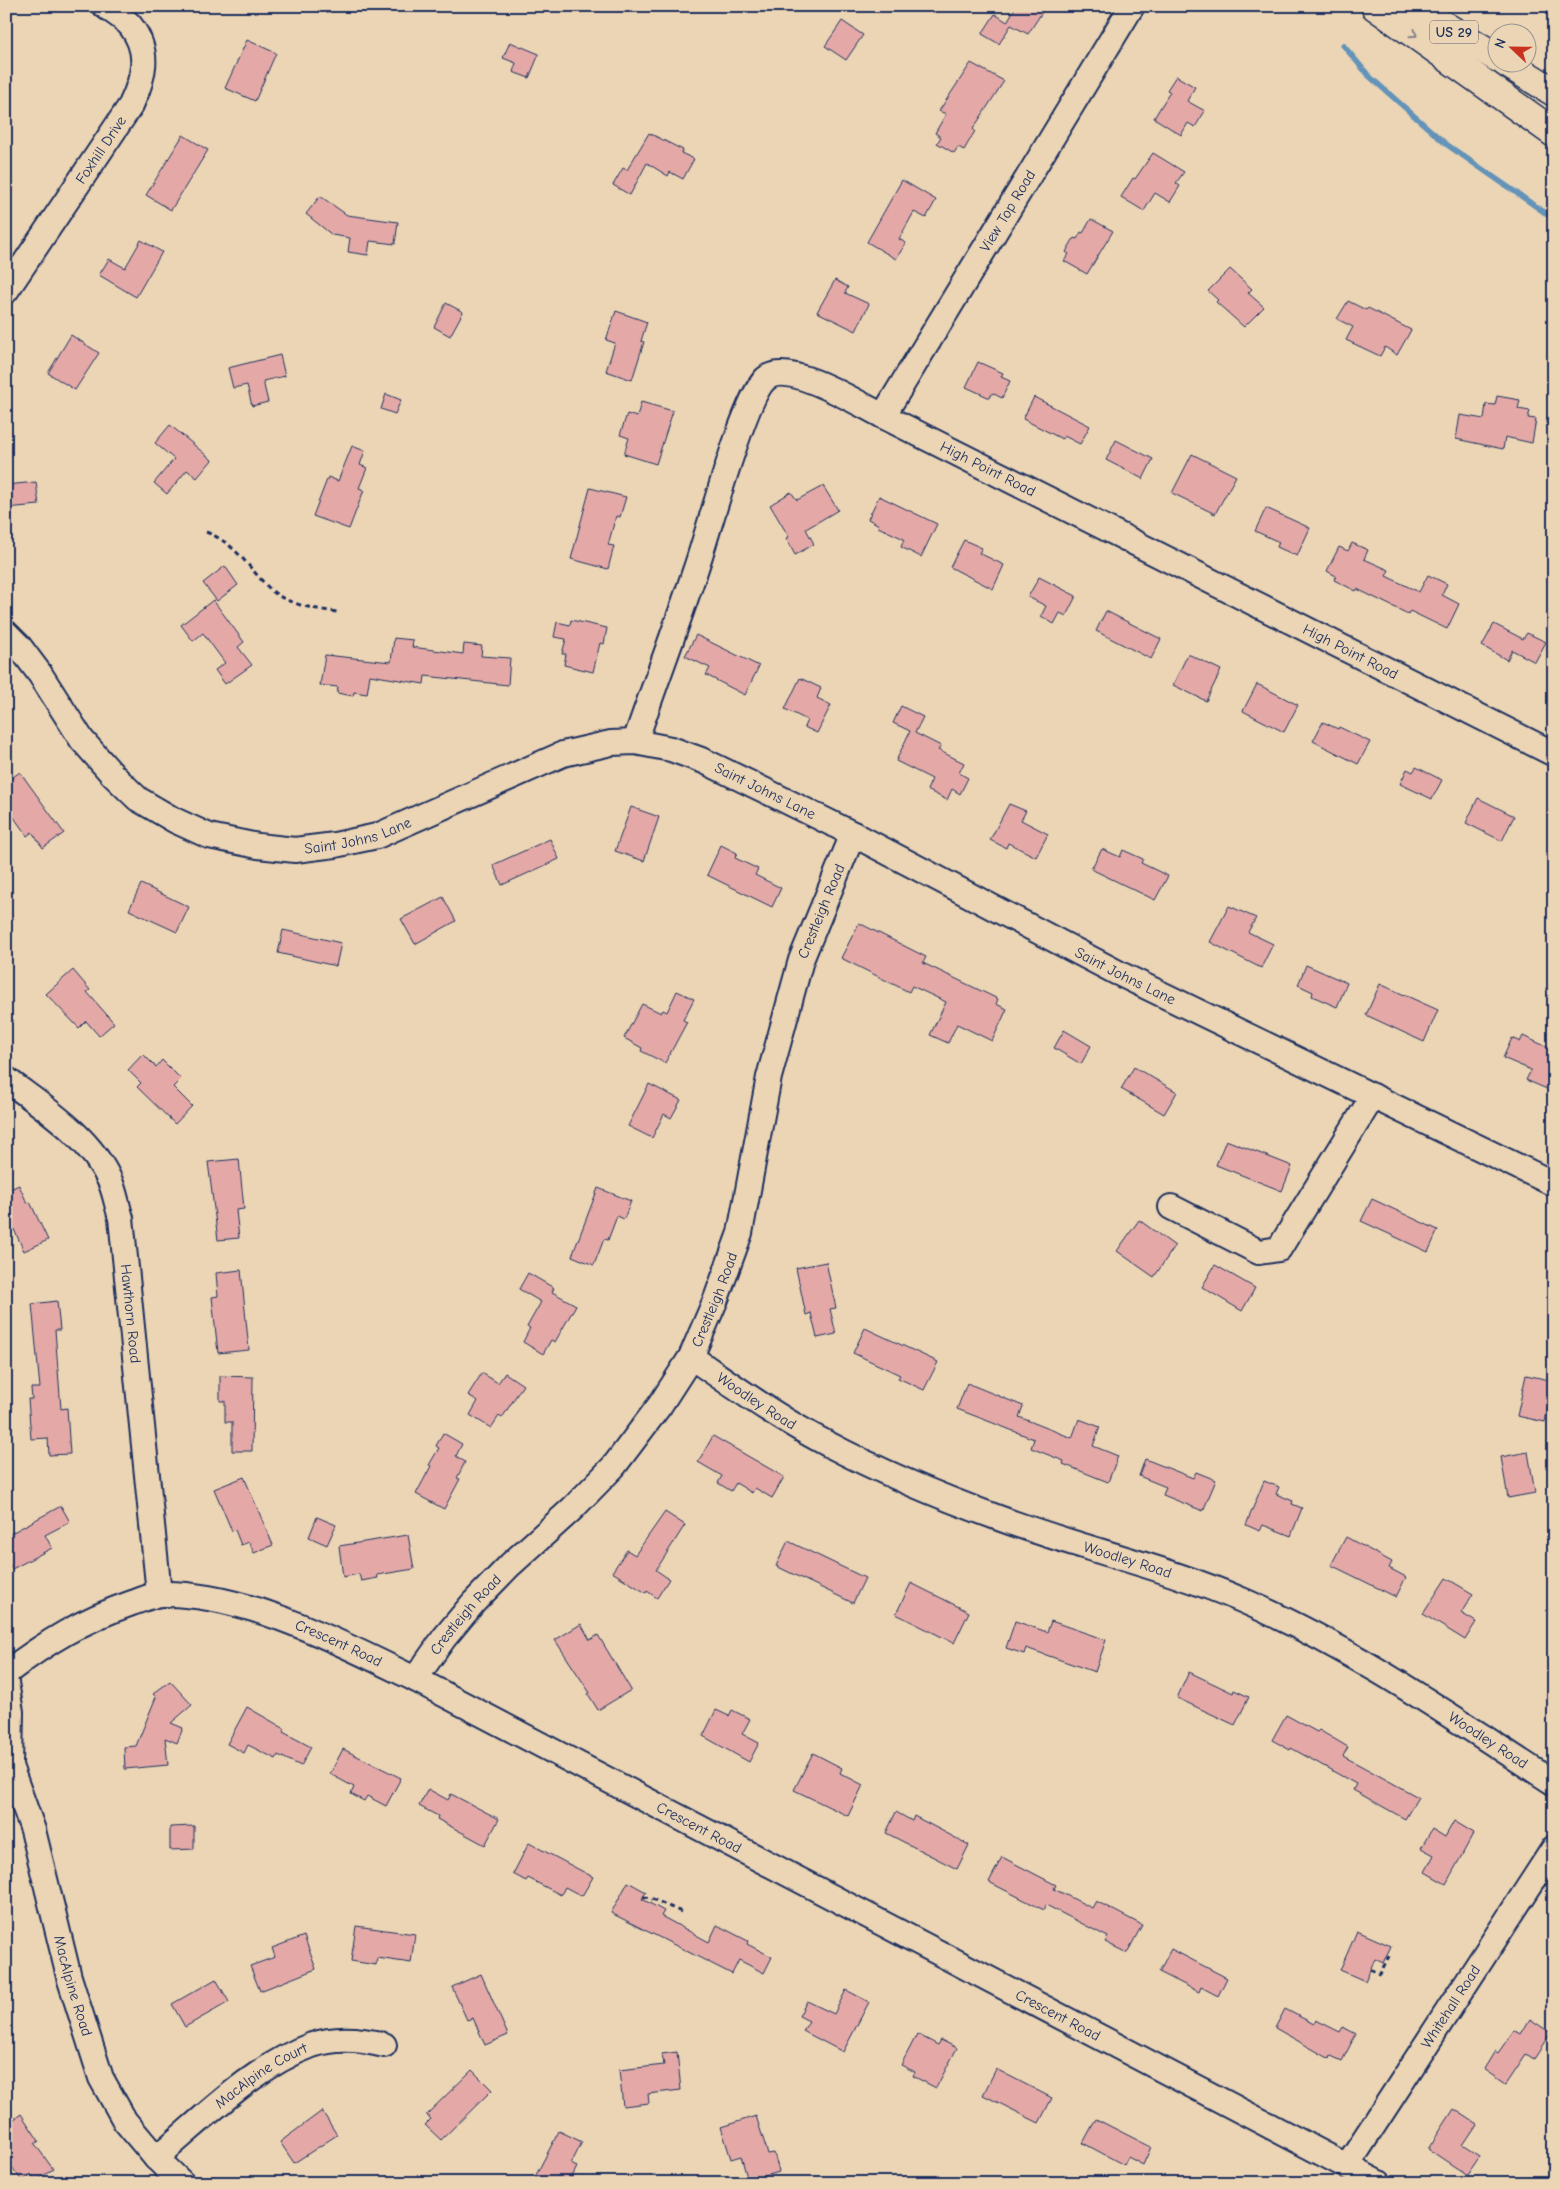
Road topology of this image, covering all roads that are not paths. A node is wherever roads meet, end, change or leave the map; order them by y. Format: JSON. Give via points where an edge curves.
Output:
{"nodes":[{"id":1,"x":105,"y":6,"type":"edge"},
{"id":2,"x":1132,"y":6,"type":"edge"},
{"id":3,"x":1374,"y":6,"type":"edge"},
{"id":4,"x":1411,"y":6,"type":"edge"},
{"id":5,"x":1488,"y":52,"type":"edge"},
{"id":6,"x":1521,"y":72,"type":"edge"},
{"id":7,"x":1554,"y":92,"type":"edge"},
{"id":8,"x":1554,"y":133,"type":"edge"},
{"id":9,"x":9,"y":280,"type":"edge"},
{"id":10,"x":883,"y":416,"type":"junction"},
{"id":11,"x":6,"y":633,"type":"edge"},
{"id":12,"x":635,"y":742,"type":"junction"},
{"id":13,"x":1554,"y":754,"type":"edge"},
{"id":14,"x":853,"y":834,"type":"junction"},
{"id":15,"x":6,"y":1080,"type":"edge"},
{"id":16,"x":1373,"y":1096,"type":"junction"},
{"id":17,"x":1554,"y":1184,"type":"edge"},
{"id":18,"x":1171,"y":1207,"type":"dead end"},
{"id":19,"x":691,"y":1357,"type":"junction"},
{"id":20,"x":159,"y":1594,"type":"junction"},
{"id":21,"x":6,"y":1672,"type":"edge"},
{"id":22,"x":415,"y":1679,"type":"junction"},
{"id":23,"x":6,"y":1683,"type":"edge"},
{"id":24,"x":8,"y":1763,"type":"edge"},
{"id":25,"x":1554,"y":1783,"type":"edge"},
{"id":26,"x":1554,"y":1848,"type":"edge"},
{"id":27,"x":384,"y":2046,"type":"dead end"},
{"id":28,"x":156,"y":2158,"type":"junction"},
{"id":29,"x":1347,"y":2166,"type":"junction"},
{"id":30,"x":182,"y":2183,"type":"edge"},
{"id":31,"x":1379,"y":2183,"type":"edge"}],
"edges":[{"from":1,"to":9,"type":"street","name":"Foxhill Drive","via":[[129,24],[141,44],[144,65],[140,84],[130,105]]},
{"from":2,"to":10,"type":"street","name":"View Top Road"},
{"from":3,"to":8,"type":"highway","one_way":true},
{"from":4,"to":5,"type":"highway","number":"US 29"},
{"from":6,"to":7,"type":"highway"},
{"from":10,"to":12,"type":"street","name":"High Point Road","via":[[802,377],[783,374],[768,377],[760,384],[730,462],[696,570]]},
{"from":10,"to":13,"type":"street","name":"High Point Road"},
{"from":11,"to":12,"type":"street","name":"Saint Johns Lane","via":[[40,674],[82,740],[138,799],[209,836],[258,846],[295,850],[377,836],[563,754],[611,743]]},
{"from":12,"to":14,"type":"street","name":"Saint Johns Lane","via":[[671,749],[704,762]]},
{"from":14,"to":16,"type":"street","name":"Saint Johns Lane","via":[[1118,973]]},
{"from":14,"to":19,"type":"street","name":"Crestleigh Road","via":[[801,960],[769,1077],[740,1233]]},
{"from":15,"to":20,"type":"street","name":"Hawthorn Road","via":[[94,1152],[110,1182],[120,1218]]},
{"from":16,"to":17,"type":"street","name":"Saint Johns Lane"},
{"from":16,"to":18,"type":"street","via":[[1279,1249],[1258,1252]]},
{"from":19,"to":22,"type":"street","name":"Crestleigh Road","via":[[614,1466],[474,1602]]},
{"from":19,"to":25,"type":"street","name":"Woodley Road","via":[[820,1440],[898,1478],[994,1517],[1164,1571],[1243,1600],[1311,1632],[1373,1667]]},
{"from":20,"to":21,"type":"street","name":"Crescent Road","via":[[76,1626]]},
{"from":20,"to":22,"type":"street","name":"Crescent Road","via":[[206,1598],[249,1608],[301,1626]]},
{"from":22,"to":29,"type":"street","name":"Crescent Road"},
{"from":23,"to":24,"type":"street","name":"MacAlpine Road","via":[[11,1712]]},
{"from":24,"to":28,"type":"street","name":"MacAlpine Road","via":[[32,1830],[69,1977],[101,2078],[125,2121]]},
{"from":26,"to":29,"type":"street","name":"Whitehall Road"},
{"from":27,"to":28,"type":"street","name":"MacAlpine Court","via":[[364,2040],[313,2045],[245,2084]]},
{"from":28,"to":30,"type":"street","name":"MacAlpine Road"},
{"from":29,"to":31,"type":"street","name":"Crescent Road"}]}
